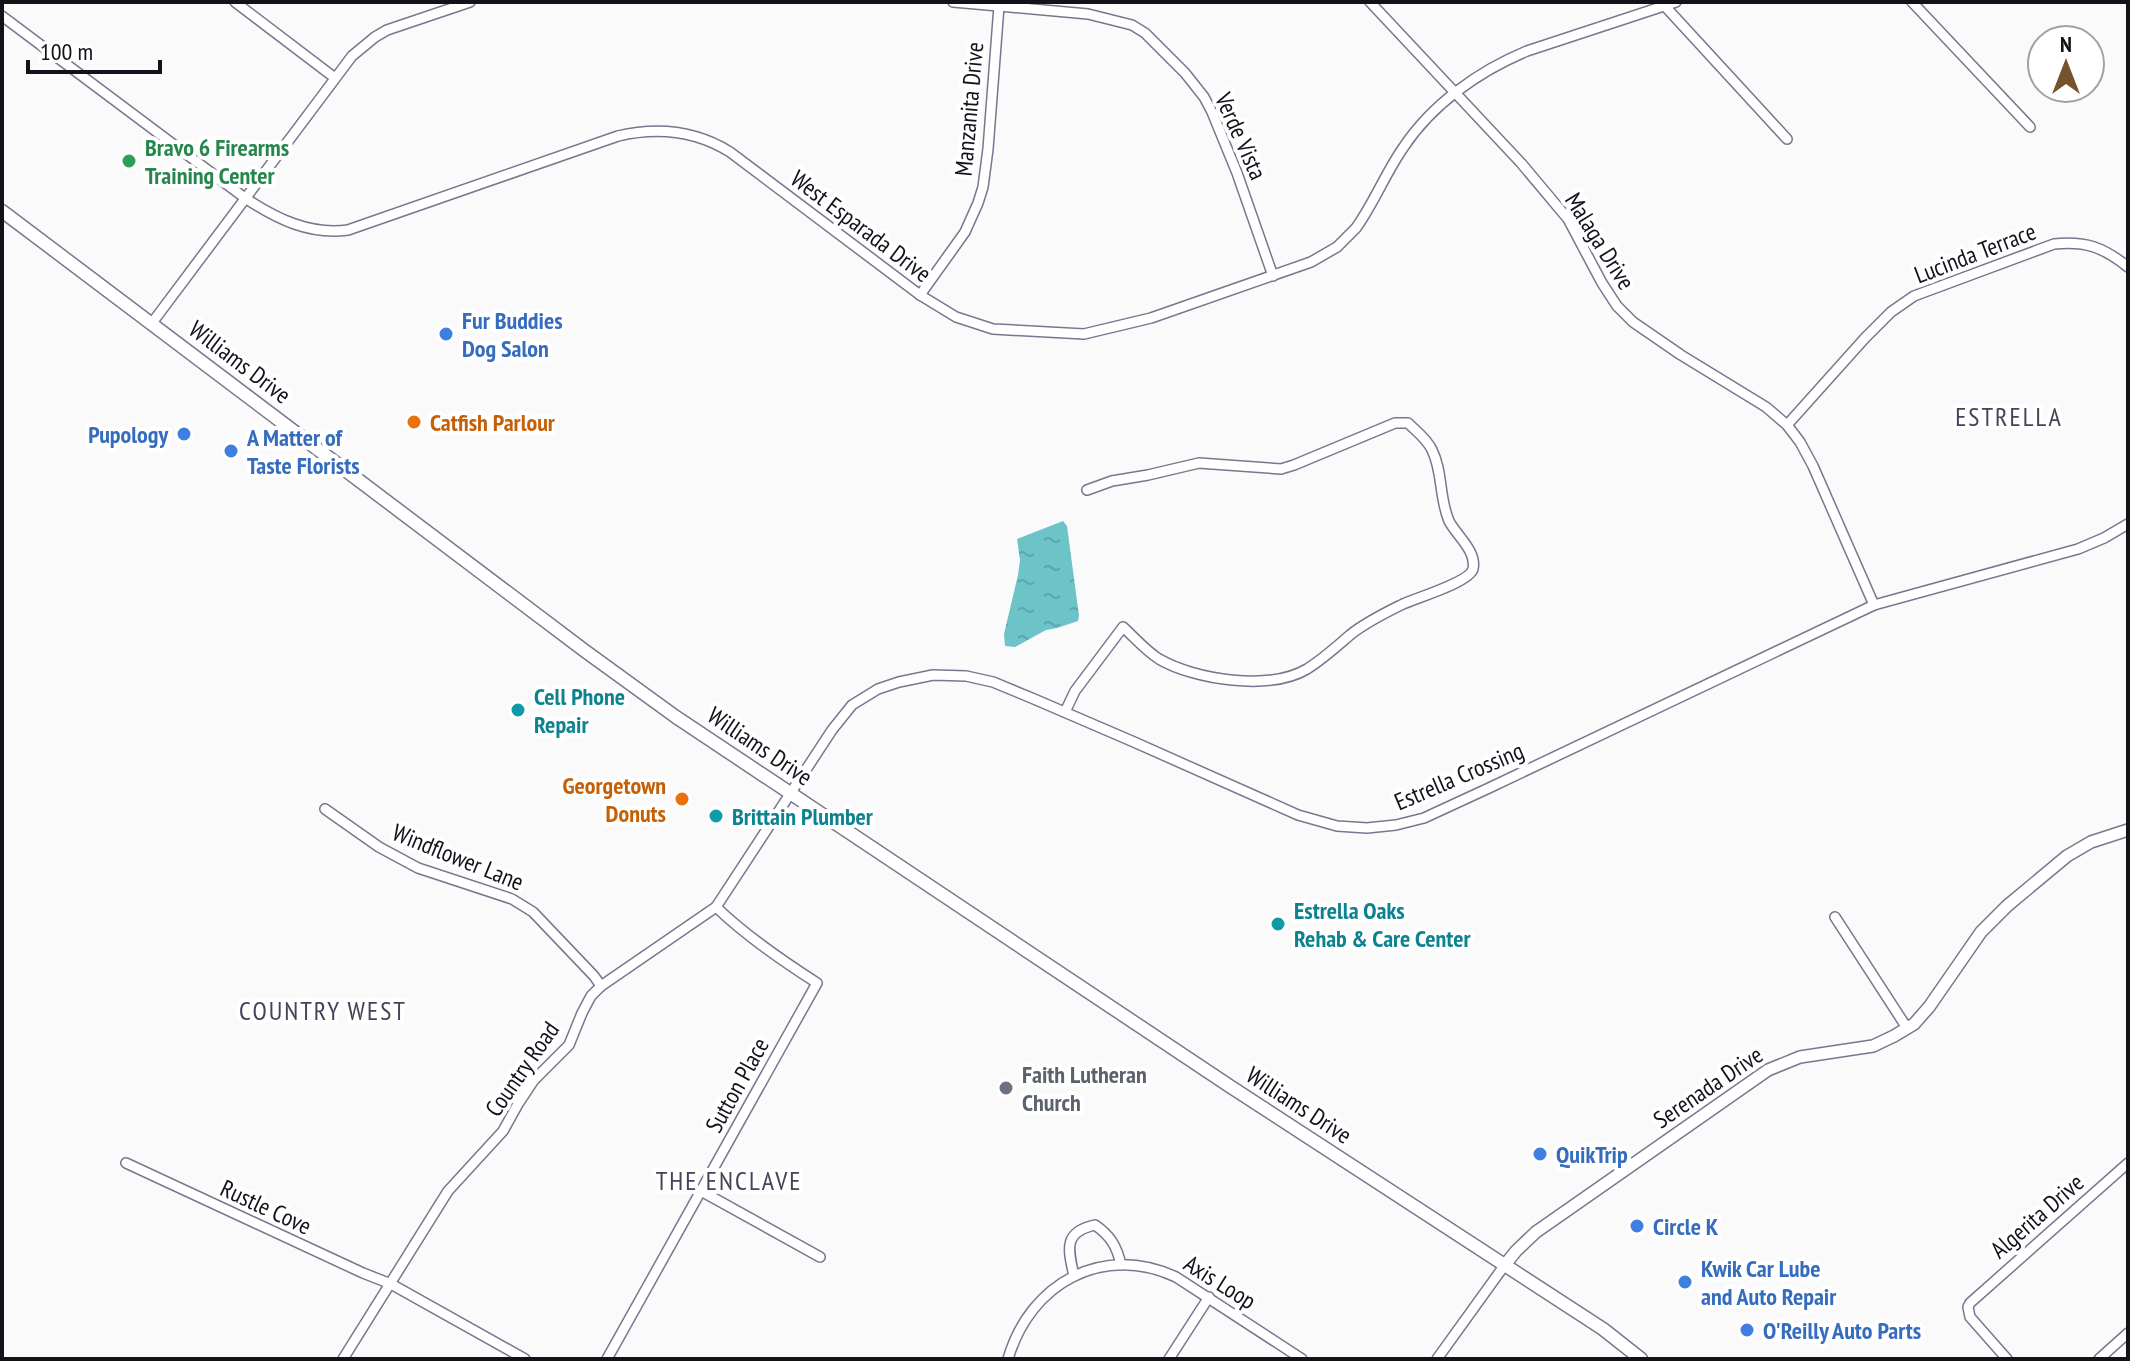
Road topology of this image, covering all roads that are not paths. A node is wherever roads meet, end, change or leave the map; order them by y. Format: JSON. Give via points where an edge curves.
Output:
{"nodes":[{"id":1,"x":235,"y":2,"type":"edge"},
{"id":2,"x":470,"y":2,"type":"edge"},
{"id":3,"x":953,"y":2,"type":"edge"},
{"id":4,"x":1370,"y":2,"type":"edge"},
{"id":5,"x":1676,"y":2,"type":"edge"},
{"id":6,"x":1912,"y":2,"type":"edge"},
{"id":7,"x":1663,"y":4,"type":"edge"},
{"id":8,"x":999,"y":6,"type":"junction"},
{"id":9,"x":5,"y":18,"type":"edge"},
{"id":10,"x":2,"y":31,"type":"edge"},
{"id":11,"x":335,"y":78,"type":"junction"},
{"id":12,"x":1455,"y":93,"type":"junction"},
{"id":13,"x":2030,"y":127,"type":"dead end"},
{"id":14,"x":1787,"y":139,"type":"dead end"},
{"id":15,"x":245,"y":198,"type":"junction"},
{"id":16,"x":2,"y":211,"type":"edge"},
{"id":17,"x":2128,"y":267,"type":"edge"},
{"id":18,"x":1273,"y":276,"type":"junction"},
{"id":19,"x":920,"y":295,"type":"junction"},
{"id":20,"x":152,"y":323,"type":"junction"},
{"id":21,"x":1787,"y":425,"type":"junction"},
{"id":22,"x":1087,"y":490,"type":"dead end"},
{"id":23,"x":2128,"y":524,"type":"edge"},
{"id":24,"x":1874,"y":605,"type":"junction"},
{"id":25,"x":1065,"y":712,"type":"junction"},
{"id":26,"x":791,"y":794,"type":"junction"},
{"id":27,"x":325,"y":809,"type":"dead end"},
{"id":28,"x":2128,"y":830,"type":"edge"},
{"id":29,"x":716,"y":907,"type":"junction"},
{"id":30,"x":1835,"y":917,"type":"dead end"},
{"id":31,"x":601,"y":986,"type":"junction"},
{"id":32,"x":1907,"y":1028,"type":"junction"},
{"id":33,"x":126,"y":1163,"type":"dead end"},
{"id":34,"x":2128,"y":1163,"type":"edge"},
{"id":35,"x":701,"y":1191,"type":"junction"},
{"id":36,"x":820,"y":1257,"type":"dead end"},
{"id":37,"x":1121,"y":1265,"type":"junction"},
{"id":38,"x":1504,"y":1266,"type":"junction"},
{"id":39,"x":1074,"y":1276,"type":"junction"},
{"id":40,"x":391,"y":1284,"type":"junction"},
{"id":41,"x":1209,"y":1297,"type":"junction"},
{"id":42,"x":2128,"y":1333,"type":"edge"},
{"id":43,"x":2005,"y":1358,"type":"edge"},
{"id":44,"x":343,"y":1359,"type":"edge"},
{"id":45,"x":525,"y":1359,"type":"edge"},
{"id":46,"x":607,"y":1359,"type":"edge"},
{"id":47,"x":1008,"y":1359,"type":"edge"},
{"id":48,"x":1169,"y":1359,"type":"edge"},
{"id":49,"x":1302,"y":1359,"type":"edge"},
{"id":50,"x":1437,"y":1359,"type":"edge"},
{"id":51,"x":1641,"y":1359,"type":"edge"},
{"id":52,"x":2099,"y":1359,"type":"edge"}],
"edges":[{"from":1,"to":11,"type":"street"},
{"from":2,"to":11,"type":"street","via":[[375,37]]},
{"from":3,"to":8,"type":"street","name":"Verde Vista"},
{"from":4,"to":12,"type":"street","name":"Malaga Drive"},
{"from":5,"to":7,"type":"street","name":"West Esparada Drive"},
{"from":6,"to":13,"type":"street"},
{"from":7,"to":12,"type":"street","name":"West Esparada Drive","via":[[1515,56]]},
{"from":7,"to":14,"type":"street"},
{"from":8,"to":18,"type":"street","name":"Verde Vista","via":[[1120,21],[1159,45],[1212,112]]},
{"from":8,"to":19,"type":"street","name":"Manzanita Drive","via":[[983,187],[965,232]]},
{"from":9,"to":10,"type":"street"},
{"from":9,"to":15,"type":"street","name":"West Esparada Drive"},
{"from":11,"to":15,"type":"street"},
{"from":12,"to":18,"type":"street","name":"West Esparada Drive","via":[[1410,138],[1348,238],[1326,255]]},
{"from":12,"to":21,"type":"street","name":"Malaga Drive","via":[[1568,219],[1602,283],[1633,322]]},
{"from":15,"to":19,"type":"street","name":"West Esparada Drive","via":[[293,225],[348,230],[617,136],[680,133],[730,152]]},
{"from":15,"to":20,"type":"street"},
{"from":16,"to":20,"type":"main road","name":"Williams Drive"},
{"from":17,"to":21,"type":"street","name":"Lucinda Terrace","via":[[2091,245],[2054,244],[1914,296],[1865,338]]},
{"from":18,"to":19,"type":"street","name":"West Esparada Drive","via":[[1151,318],[1084,334],[993,329],[956,317]]},
{"from":20,"to":26,"type":"main road","name":"Williams Drive","via":[[585,651]]},
{"from":21,"to":24,"type":"street","name":"Malaga Drive","via":[[1813,466]]},
{"from":22,"to":25,"type":"street","via":[[1199,463],[1281,469],[1395,423],[1408,423],[1431,447],[1444,509],[1473,568],[1460,581],[1373,620],[1294,676],[1237,680],[1174,667],[1123,627]]},
{"from":23,"to":24,"type":"street","name":"Estrella Crossing","via":[[2078,549]]},
{"from":24,"to":25,"type":"street","name":"Estrella Crossing","via":[[1424,818],[1396,825],[1337,826],[1298,815]]},
{"from":25,"to":26,"type":"street","name":"Estrella Crossing","via":[[966,676],[899,682],[852,705]]},
{"from":26,"to":29,"type":"street","name":"Country Road"},
{"from":26,"to":38,"type":"main road","name":"Williams Drive"},
{"from":27,"to":31,"type":"street","name":"Windflower Lane","via":[[420,868],[523,905]]},
{"from":28,"to":32,"type":"street","name":"Serenada Drive","via":[[2067,856],[2011,903],[1981,932],[1929,1007]]},
{"from":29,"to":31,"type":"street","name":"Country Road"},
{"from":29,"to":35,"type":"street","name":"Sutton Place","via":[[817,983]]},
{"from":30,"to":32,"type":"street"},
{"from":31,"to":40,"type":"street","name":"Country Road","via":[[591,996],[569,1045],[534,1080],[503,1131],[448,1191]]},
{"from":32,"to":38,"type":"street","name":"Serenada Drive","via":[[1873,1046],[1800,1057],[1768,1070],[1536,1232]]},
{"from":33,"to":40,"type":"street","name":"Rustle Cove"},
{"from":34,"to":43,"type":"street","name":"Algerita Drive","via":[[1972,1299],[1970,1317]]},
{"from":35,"to":36,"type":"street"},
{"from":35,"to":46,"type":"street","name":"Sutton Place"},
{"from":37,"to":39,"type":"street","name":"Axis Loop"},
{"from":37,"to":39,"type":"street","via":[[1109,1235],[1095,1225],[1081,1228],[1069,1251]]},
{"from":37,"to":41,"type":"street","name":"Axis Loop","via":[[1166,1272]]},
{"from":38,"to":50,"type":"street"},
{"from":38,"to":51,"type":"main road","name":"Williams Drive"},
{"from":39,"to":47,"type":"street","name":"Axis Loop","via":[[1038,1303]]},
{"from":40,"to":44,"type":"street","name":"Country Road"},
{"from":40,"to":45,"type":"street","name":"Rustle Cove"},
{"from":41,"to":48,"type":"street"},
{"from":41,"to":49,"type":"street","name":"Axis Loop"},
{"from":42,"to":52,"type":"street"}]}
